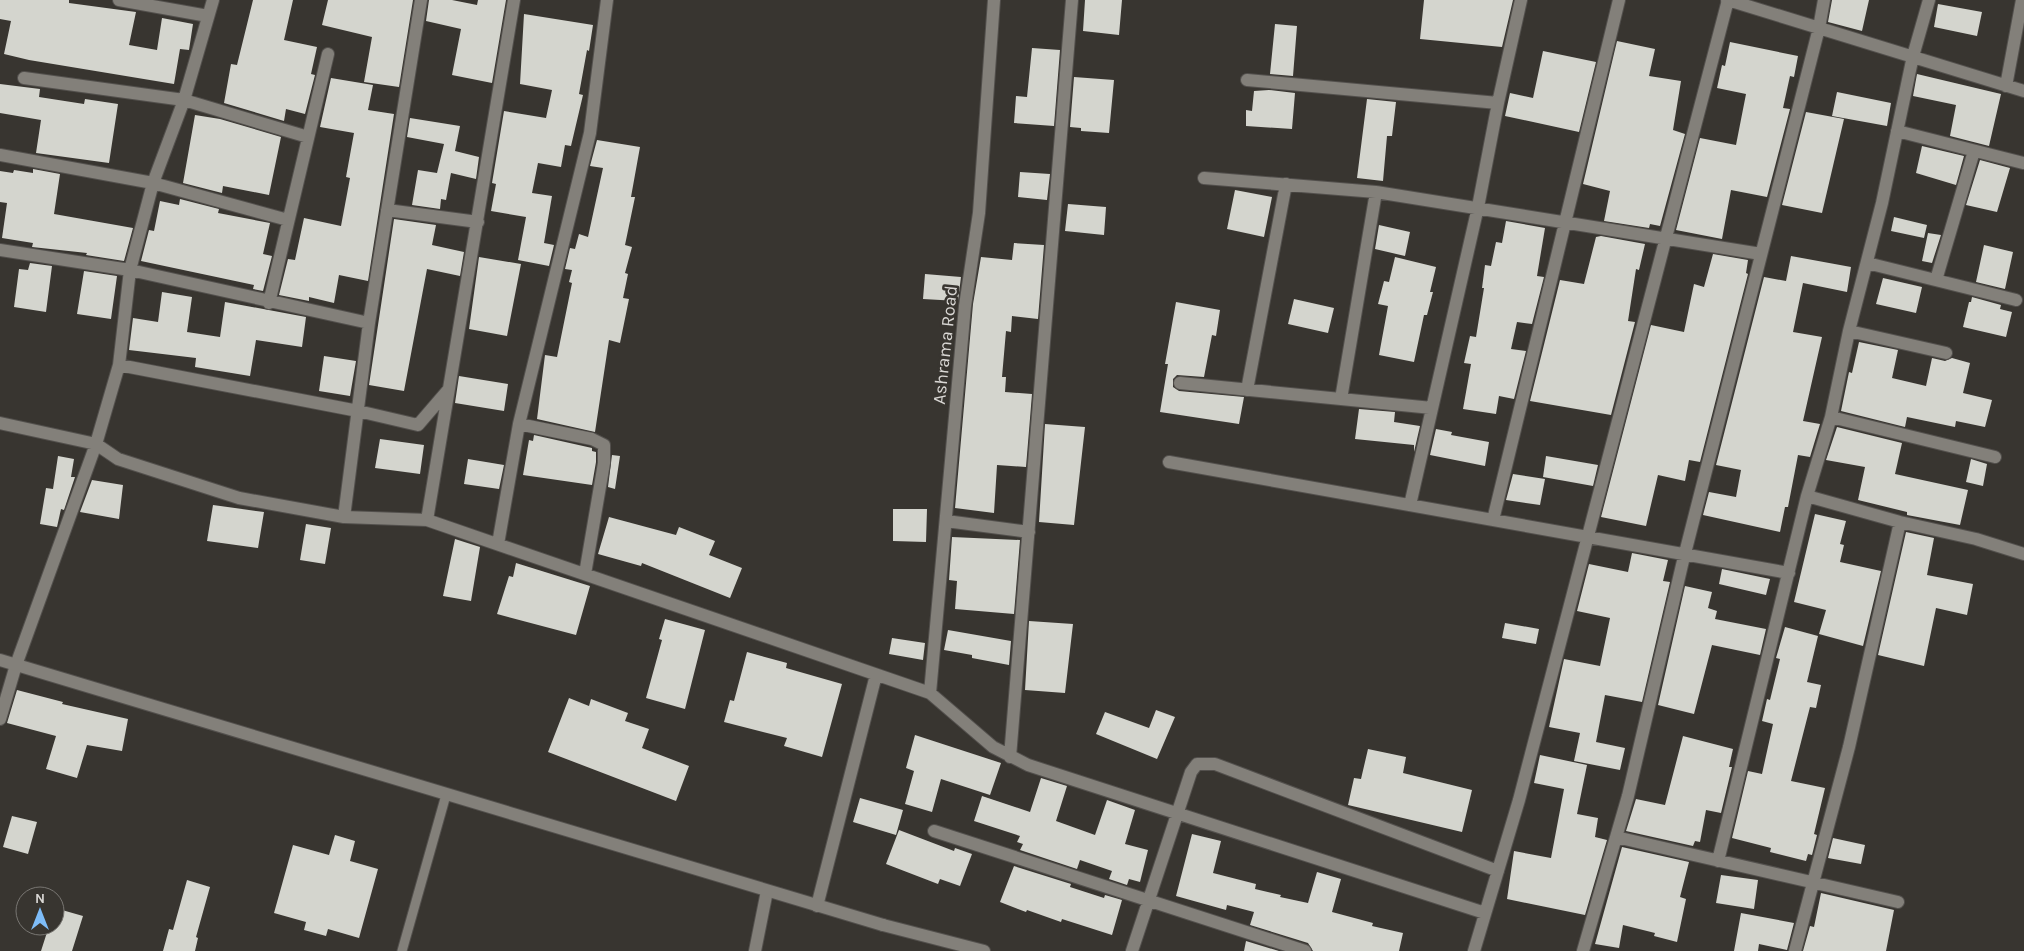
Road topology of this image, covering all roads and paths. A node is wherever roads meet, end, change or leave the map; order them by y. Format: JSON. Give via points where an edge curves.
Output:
{"nodes":[{"id":1,"x":119,"y":0,"type":"edge"},
{"id":2,"x":213,"y":0,"type":"edge"},
{"id":3,"x":421,"y":0,"type":"edge"},
{"id":4,"x":514,"y":0,"type":"edge"},
{"id":5,"x":607,"y":0,"type":"edge"},
{"id":6,"x":994,"y":0,"type":"edge"},
{"id":7,"x":1072,"y":0,"type":"edge"},
{"id":8,"x":1521,"y":0,"type":"edge"},
{"id":9,"x":1619,"y":0,"type":"edge"},
{"id":10,"x":1728,"y":0,"type":"edge"},
{"id":11,"x":1824,"y":0,"type":"edge"},
{"id":12,"x":1929,"y":0,"type":"edge"},
{"id":13,"x":2022,"y":0,"type":"edge"},
{"id":14,"x":208,"y":16,"type":"junction"},
{"id":15,"x":1819,"y":28,"type":"junction"},
{"id":16,"x":328,"y":54,"type":"dead end"},
{"id":17,"x":1913,"y":56,"type":"junction"},
{"id":18,"x":24,"y":78,"type":"dead end"},
{"id":19,"x":1247,"y":80,"type":"dead end"},
{"id":20,"x":2006,"y":86,"type":"junction"},
{"id":21,"x":2024,"y":91,"type":"edge"},
{"id":22,"x":184,"y":100,"type":"junction"},
{"id":23,"x":1498,"y":103,"type":"junction"},
{"id":24,"x":1897,"y":131,"type":"junction"},
{"id":25,"x":308,"y":137,"type":"junction"},
{"id":26,"x":1974,"y":151,"type":"junction"},
{"id":27,"x":0,"y":155,"type":"edge"},
{"id":28,"x":2022,"y":163,"type":"dead end"},
{"id":29,"x":1204,"y":178,"type":"dead end"},
{"id":30,"x":153,"y":183,"type":"junction"},
{"id":31,"x":1286,"y":184,"type":"junction"},
{"id":32,"x":1376,"y":192,"type":"junction"},
{"id":33,"x":1478,"y":207,"type":"junction"},
{"id":34,"x":387,"y":210,"type":"junction"},
{"id":35,"x":288,"y":220,"type":"junction"},
{"id":36,"x":478,"y":222,"type":"junction"},
{"id":37,"x":1566,"y":223,"type":"junction"},
{"id":38,"x":1665,"y":240,"type":"junction"},
{"id":39,"x":0,"y":250,"type":"edge"},
{"id":40,"x":1761,"y":254,"type":"junction"},
{"id":41,"x":1866,"y":263,"type":"junction"},
{"id":42,"x":130,"y":270,"type":"junction"},
{"id":43,"x":1936,"y":280,"type":"junction"},
{"id":44,"x":2016,"y":300,"type":"dead end"},
{"id":45,"x":269,"y":303,"type":"junction"},
{"id":46,"x":369,"y":323,"type":"junction"},
{"id":47,"x":1849,"y":332,"type":"junction"},
{"id":48,"x":1946,"y":354,"type":"dead end"},
{"id":49,"x":119,"y":365,"type":"junction"},
{"id":50,"x":1180,"y":383,"type":"dead end"},
{"id":51,"x":450,"y":388,"type":"junction"},
{"id":52,"x":1247,"y":390,"type":"junction"},
{"id":53,"x":1342,"y":399,"type":"junction"},
{"id":54,"x":1432,"y":408,"type":"junction"},
{"id":55,"x":358,"y":411,"type":"junction"},
{"id":56,"x":1831,"y":417,"type":"junction"},
{"id":57,"x":0,"y":423,"type":"edge"},
{"id":58,"x":519,"y":424,"type":"junction"},
{"id":59,"x":96,"y":444,"type":"junction"},
{"id":60,"x":1994,"y":457,"type":"dead end"},
{"id":61,"x":1170,"y":462,"type":"dead end"},
{"id":62,"x":1807,"y":496,"type":"junction"},
{"id":63,"x":1410,"y":505,"type":"junction"},
{"id":64,"x":344,"y":517,"type":"junction"},
{"id":65,"x":427,"y":520,"type":"junction"},
{"id":66,"x":1493,"y":520,"type":"junction"},
{"id":67,"x":946,"y":521,"type":"junction"},
{"id":68,"x":1900,"y":522,"type":"junction"},
{"id":69,"x":1029,"y":532,"type":"junction"},
{"id":70,"x":1589,"y":537,"type":"junction"},
{"id":71,"x":498,"y":544,"type":"junction"},
{"id":72,"x":1685,"y":554,"type":"junction"},
{"id":73,"x":2024,"y":554,"type":"edge"},
{"id":74,"x":1789,"y":573,"type":"junction"},
{"id":75,"x":585,"y":574,"type":"junction"},
{"id":76,"x":0,"y":660,"type":"edge"},
{"id":77,"x":16,"y":665,"type":"junction"},
{"id":78,"x":876,"y":675,"type":"junction"},
{"id":79,"x":930,"y":693,"type":"junction"},
{"id":80,"x":0,"y":719,"type":"edge"},
{"id":81,"x":1010,"y":757,"type":"junction"},
{"id":82,"x":446,"y":795,"type":"junction"},
{"id":83,"x":1178,"y":812,"type":"junction"},
{"id":84,"x":934,"y":831,"type":"dead end"},
{"id":85,"x":1616,"y":837,"type":"junction"},
{"id":86,"x":1718,"y":861,"type":"junction"},
{"id":87,"x":1498,"y":871,"type":"junction"},
{"id":88,"x":1813,"y":883,"type":"junction"},
{"id":89,"x":767,"y":891,"type":"junction"},
{"id":90,"x":1150,"y":900,"type":"junction"},
{"id":91,"x":1898,"y":902,"type":"dead end"},
{"id":92,"x":817,"y":906,"type":"junction"},
{"id":93,"x":1485,"y":913,"type":"junction"},
{"id":94,"x":966,"y":949,"type":"edge"},
{"id":95,"x":402,"y":951,"type":"edge"},
{"id":96,"x":754,"y":951,"type":"edge"},
{"id":97,"x":984,"y":951,"type":"edge"},
{"id":98,"x":1132,"y":951,"type":"edge"},
{"id":99,"x":1305,"y":951,"type":"edge"},
{"id":100,"x":1474,"y":951,"type":"edge"},
{"id":101,"x":1583,"y":951,"type":"edge"},
{"id":102,"x":1795,"y":951,"type":"edge"}],
"edges":[{"from":1,"to":14,"type":"street"},
{"from":2,"to":14,"type":"street"},
{"from":3,"to":34,"type":"street"},
{"from":4,"to":36,"type":"street"},
{"from":5,"to":58,"type":"street","via":[[590,133]]},
{"from":6,"to":67,"type":"street","name":"Ashrama Road","via":[[979,213],[964,306]]},
{"from":7,"to":69,"type":"street"},
{"from":8,"to":23,"type":"street"},
{"from":9,"to":37,"type":"street"},
{"from":10,"to":15,"type":"street"},
{"from":10,"to":38,"type":"street"},
{"from":11,"to":15,"type":"street"},
{"from":12,"to":17,"type":"street"},
{"from":13,"to":20,"type":"street"},
{"from":14,"to":22,"type":"street"},
{"from":15,"to":17,"type":"street"},
{"from":15,"to":40,"type":"street"},
{"from":16,"to":25,"type":"street"},
{"from":17,"to":20,"type":"street"},
{"from":17,"to":24,"type":"street"},
{"from":18,"to":22,"type":"street"},
{"from":19,"to":23,"type":"street"},
{"from":20,"to":21,"type":"street"},
{"from":22,"to":25,"type":"street"},
{"from":22,"to":30,"type":"street"},
{"from":23,"to":33,"type":"street"},
{"from":24,"to":26,"type":"street"},
{"from":24,"to":41,"type":"street"},
{"from":25,"to":35,"type":"street"},
{"from":26,"to":28,"type":"street"},
{"from":26,"to":43,"type":"street"},
{"from":27,"to":30,"type":"street"},
{"from":29,"to":31,"type":"street"},
{"from":30,"to":35,"type":"street"},
{"from":30,"to":42,"type":"street"},
{"from":31,"to":32,"type":"street"},
{"from":31,"to":52,"type":"street"},
{"from":32,"to":33,"type":"street"},
{"from":32,"to":53,"type":"street"},
{"from":33,"to":37,"type":"street"},
{"from":33,"to":54,"type":"street"},
{"from":34,"to":36,"type":"street"},
{"from":34,"to":46,"type":"street"},
{"from":35,"to":45,"type":"street"},
{"from":36,"to":51,"type":"street"},
{"from":37,"to":38,"type":"street"},
{"from":37,"to":66,"type":"street"},
{"from":38,"to":40,"type":"street"},
{"from":38,"to":70,"type":"street"},
{"from":39,"to":42,"type":"street"},
{"from":40,"to":72,"type":"street"},
{"from":41,"to":43,"type":"street"},
{"from":41,"to":47,"type":"street"},
{"from":42,"to":45,"type":"street"},
{"from":42,"to":49,"type":"street"},
{"from":43,"to":44,"type":"street"},
{"from":45,"to":46,"type":"street"},
{"from":46,"to":55,"type":"street"},
{"from":47,"to":48,"type":"street"},
{"from":47,"to":56,"type":"street"},
{"from":49,"to":55,"type":"street"},
{"from":49,"to":59,"type":"street"},
{"from":50,"to":52,"type":"street"},
{"from":51,"to":55,"type":"street","via":[[418,425]]},
{"from":51,"to":65,"type":"street"},
{"from":52,"to":53,"type":"street"},
{"from":53,"to":54,"type":"street"},
{"from":54,"to":63,"type":"street"},
{"from":55,"to":64,"type":"street"},
{"from":56,"to":60,"type":"street"},
{"from":56,"to":62,"type":"street"},
{"from":57,"to":59,"type":"street"},
{"from":58,"to":71,"type":"street"},
{"from":58,"to":75,"type":"street","via":[[592,439],[604,445],[604,463]]},
{"from":59,"to":64,"type":"street","via":[[118,459],[239,498]]},
{"from":59,"to":77,"type":"street"},
{"from":61,"to":63,"type":"street"},
{"from":62,"to":68,"type":"street"},
{"from":62,"to":74,"type":"street"},
{"from":63,"to":66,"type":"street"},
{"from":64,"to":65,"type":"street"},
{"from":65,"to":71,"type":"street"},
{"from":66,"to":70,"type":"street"},
{"from":67,"to":69,"type":"street"},
{"from":67,"to":79,"type":"street","name":"Ashrama Road"},
{"from":68,"to":73,"type":"street","via":[[1976,539]]},
{"from":68,"to":88,"type":"street","via":[[1849,747]]},
{"from":69,"to":81,"type":"street"},
{"from":70,"to":72,"type":"street"},
{"from":70,"to":87,"type":"street"},
{"from":71,"to":75,"type":"street"},
{"from":72,"to":74,"type":"street"},
{"from":72,"to":85,"type":"street"},
{"from":74,"to":86,"type":"street"},
{"from":75,"to":78,"type":"street"},
{"from":76,"to":77,"type":"street"},
{"from":77,"to":80,"type":"street"},
{"from":77,"to":82,"type":"street"},
{"from":78,"to":79,"type":"street"},
{"from":78,"to":92,"type":"street"},
{"from":79,"to":81,"type":"street","via":[[993,747]]},
{"from":81,"to":83,"type":"street"},
{"from":82,"to":89,"type":"street"},
{"from":82,"to":95,"type":"lane"},
{"from":83,"to":87,"type":"street","via":[[1191,772],[1197,764],[1215,764]]},
{"from":83,"to":90,"type":"street"},
{"from":83,"to":93,"type":"street"},
{"from":84,"to":90,"type":"street"},
{"from":85,"to":86,"type":"street"},
{"from":85,"to":101,"type":"street"},
{"from":86,"to":88,"type":"street"},
{"from":87,"to":93,"type":"street"},
{"from":88,"to":91,"type":"street"},
{"from":88,"to":102,"type":"street"},
{"from":89,"to":92,"type":"street"},
{"from":89,"to":96,"type":"street"},
{"from":90,"to":98,"type":"street"},
{"from":90,"to":99,"type":"street"},
{"from":92,"to":94,"type":"street"},
{"from":93,"to":100,"type":"street"},
{"from":94,"to":97,"type":"street"}]}
